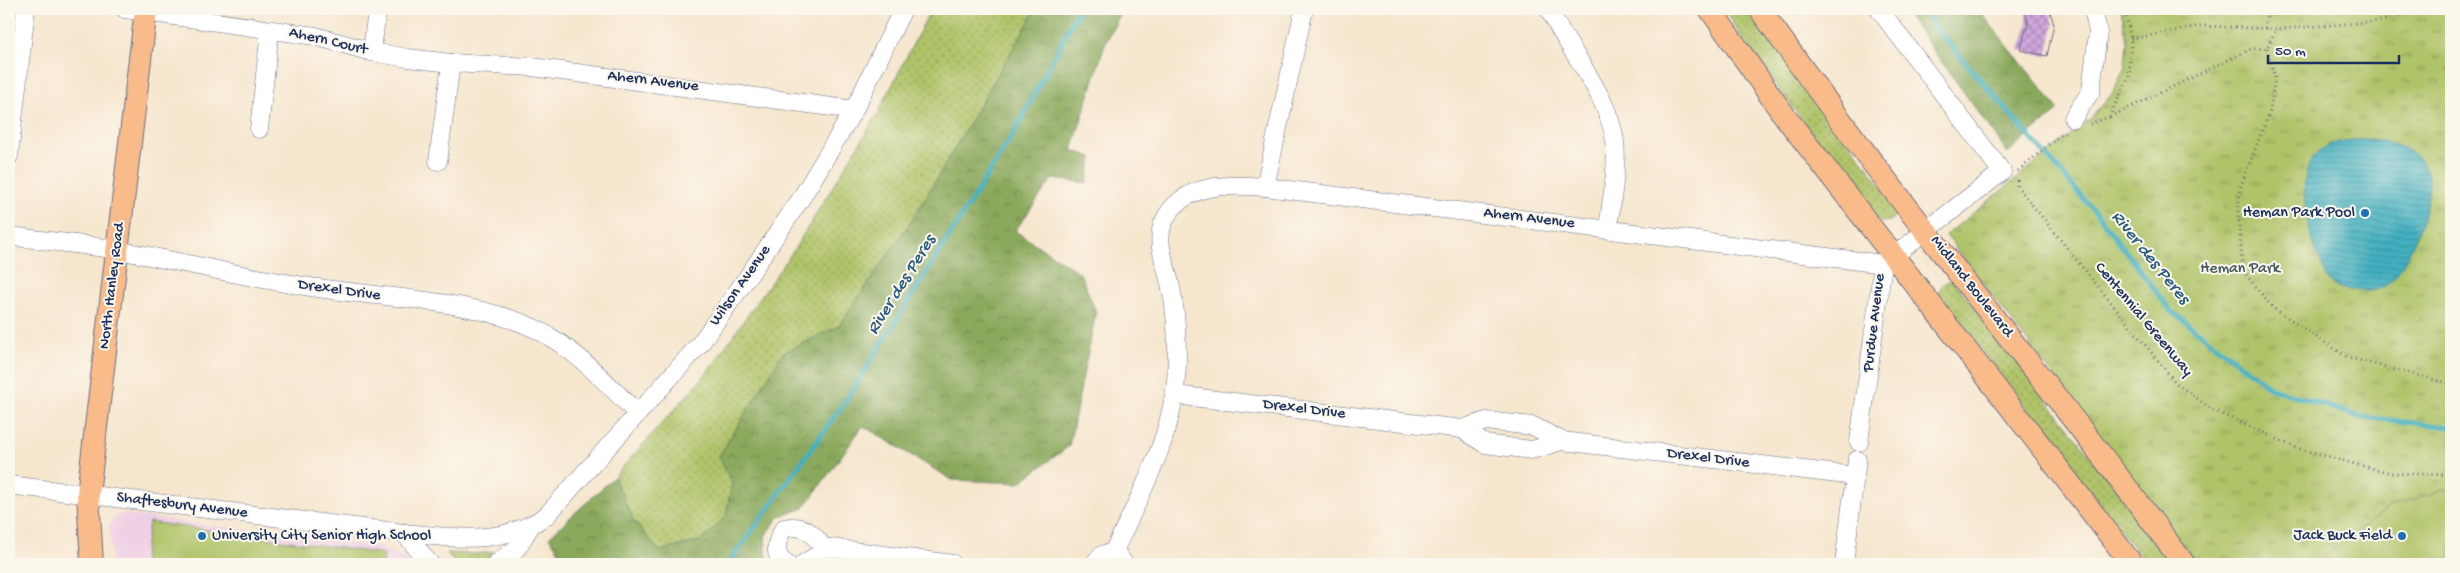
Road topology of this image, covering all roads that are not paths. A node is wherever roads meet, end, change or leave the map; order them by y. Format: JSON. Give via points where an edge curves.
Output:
{"nodes":[{"id":1,"x":26,"y":9,"type":"edge"},
{"id":2,"x":377,"y":9,"type":"edge"},
{"id":3,"x":903,"y":9,"type":"edge"},
{"id":4,"x":1304,"y":9,"type":"edge"},
{"id":5,"x":1549,"y":9,"type":"edge"},
{"id":6,"x":1710,"y":9,"type":"edge"},
{"id":7,"x":1760,"y":9,"type":"edge"},
{"id":8,"x":1879,"y":9,"type":"edge"},
{"id":9,"x":2093,"y":9,"type":"edge"},
{"id":10,"x":139,"y":10,"type":"edge"},
{"id":11,"x":270,"y":30,"type":"junction"},
{"id":12,"x":372,"y":52,"type":"junction"},
{"id":13,"x":451,"y":63,"type":"junction"},
{"id":14,"x":854,"y":110,"type":"junction"},
{"id":15,"x":2076,"y":125,"type":"road end"},
{"id":16,"x":259,"y":129,"type":"dead end"},
{"id":17,"x":9,"y":156,"type":"edge"},
{"id":18,"x":438,"y":161,"type":"dead end"},
{"id":19,"x":1265,"y":187,"type":"junction"},
{"id":20,"x":1608,"y":229,"type":"junction"},
{"id":21,"x":1926,"y":230,"type":"junction"},
{"id":22,"x":9,"y":236,"type":"edge"},
{"id":23,"x":117,"y":250,"type":"junction"},
{"id":24,"x":1888,"y":260,"type":"junction"},
{"id":25,"x":1175,"y":395,"type":"junction"},
{"id":26,"x":637,"y":413,"type":"junction"},
{"id":27,"x":1462,"y":429,"type":"junction"},
{"id":28,"x":1562,"y":441,"type":"junction"},
{"id":29,"x":1859,"y":442,"type":"dead end"},
{"id":30,"x":9,"y":485,"type":"edge"},
{"id":31,"x":88,"y":494,"type":"junction"},
{"id":32,"x":530,"y":527,"type":"junction"},
{"id":33,"x":404,"y":533,"type":"junction"},
{"id":34,"x":823,"y":547,"type":"junction"},
{"id":35,"x":1119,"y":559,"type":"edge"},
{"id":36,"x":92,"y":564,"type":"edge"},
{"id":37,"x":430,"y":564,"type":"edge"},
{"id":38,"x":496,"y":564,"type":"edge"},
{"id":39,"x":787,"y":564,"type":"edge"},
{"id":40,"x":803,"y":564,"type":"edge"},
{"id":41,"x":953,"y":564,"type":"edge"},
{"id":42,"x":1095,"y":564,"type":"edge"},
{"id":43,"x":1844,"y":564,"type":"edge"},
{"id":44,"x":2132,"y":564,"type":"edge"},
{"id":45,"x":2184,"y":564,"type":"edge"}],
"edges":[{"from":1,"to":17,"type":"street"},
{"from":2,"to":12,"type":"street"},
{"from":3,"to":14,"type":"street","name":"Wilson Avenue"},
{"from":4,"to":19,"type":"street"},
{"from":5,"to":20,"type":"street","via":[[1600,98],[1612,130],[1615,156]]},
{"from":6,"to":24,"type":"main road"},
{"from":7,"to":21,"type":"main road","name":"Midland Boulevard","via":[[1822,97]]},
{"from":8,"to":21,"type":"street","name":"Purdue Avenue","via":[[2002,172]]},
{"from":9,"to":15,"type":"street","via":[[2098,32],[2091,91]]},
{"from":10,"to":11,"type":"street","name":"Ahern Court"},
{"from":10,"to":23,"type":"main road","name":"North Hanley Road"},
{"from":11,"to":12,"type":"street","name":"Ahern Court","via":[[315,36]]},
{"from":11,"to":16,"type":"street"},
{"from":12,"to":13,"type":"street","name":"Ahern Court"},
{"from":13,"to":14,"type":"street","name":"Ahern Avenue","via":[[532,66]]},
{"from":13,"to":18,"type":"street"},
{"from":14,"to":26,"type":"street","name":"Wilson Avenue","via":[[802,197],[700,344]]},
{"from":19,"to":20,"type":"street","name":"Ahern Avenue"},
{"from":19,"to":25,"type":"street","name":"Ahern Avenue","via":[[1234,184],[1198,190],[1179,201],[1169,213],[1161,234],[1161,246],[1174,317]]},
{"from":20,"to":24,"type":"street","name":"Ahern Avenue"},
{"from":21,"to":24,"type":"street","name":"Purdue Avenue"},
{"from":21,"to":45,"type":"main road","name":"Midland Boulevard"},
{"from":22,"to":23,"type":"street","name":"Drexel Drive"},
{"from":23,"to":26,"type":"street","name":"Drexel Drive","via":[[246,277],[449,305],[523,323],[562,344],[584,361]]},
{"from":23,"to":31,"type":"main road","name":"North Hanley Road"},
{"from":24,"to":29,"type":"street","name":"Purdue Avenue"},
{"from":24,"to":44,"type":"main road"},
{"from":25,"to":27,"type":"street","name":"Drexel Drive"},
{"from":25,"to":35,"type":"street","via":[[1157,460]]},
{"from":26,"to":32,"type":"street","name":"Wilson Avenue","via":[[546,515]]},
{"from":27,"to":28,"type":"street","name":"Drexel Drive","via":[[1486,421],[1533,426]]},
{"from":27,"to":28,"type":"street","name":"Drexel Drive","via":[[1494,446],[1532,450]]},
{"from":28,"to":43,"type":"street","name":"Drexel Drive","via":[[1856,468]]},
{"from":30,"to":31,"type":"street","name":"Shaftesbury Avenue"},
{"from":31,"to":33,"type":"street","name":"Shaftesbury Avenue"},
{"from":31,"to":36,"type":"main road","name":"North Hanley Road"},
{"from":32,"to":33,"type":"street","name":"Wilson Avenue","via":[[488,537],[458,539]]},
{"from":32,"to":38,"type":"street","name":"Wilson Avenue","via":[[517,548]]},
{"from":33,"to":37,"type":"street"},
{"from":34,"to":39,"type":"street","via":[[803,526],[784,528],[777,538],[776,551]]},
{"from":34,"to":40,"type":"street","via":[[818,555]]},
{"from":34,"to":41,"type":"street"},
{"from":35,"to":42,"type":"street","via":[[1103,554]]}]}
